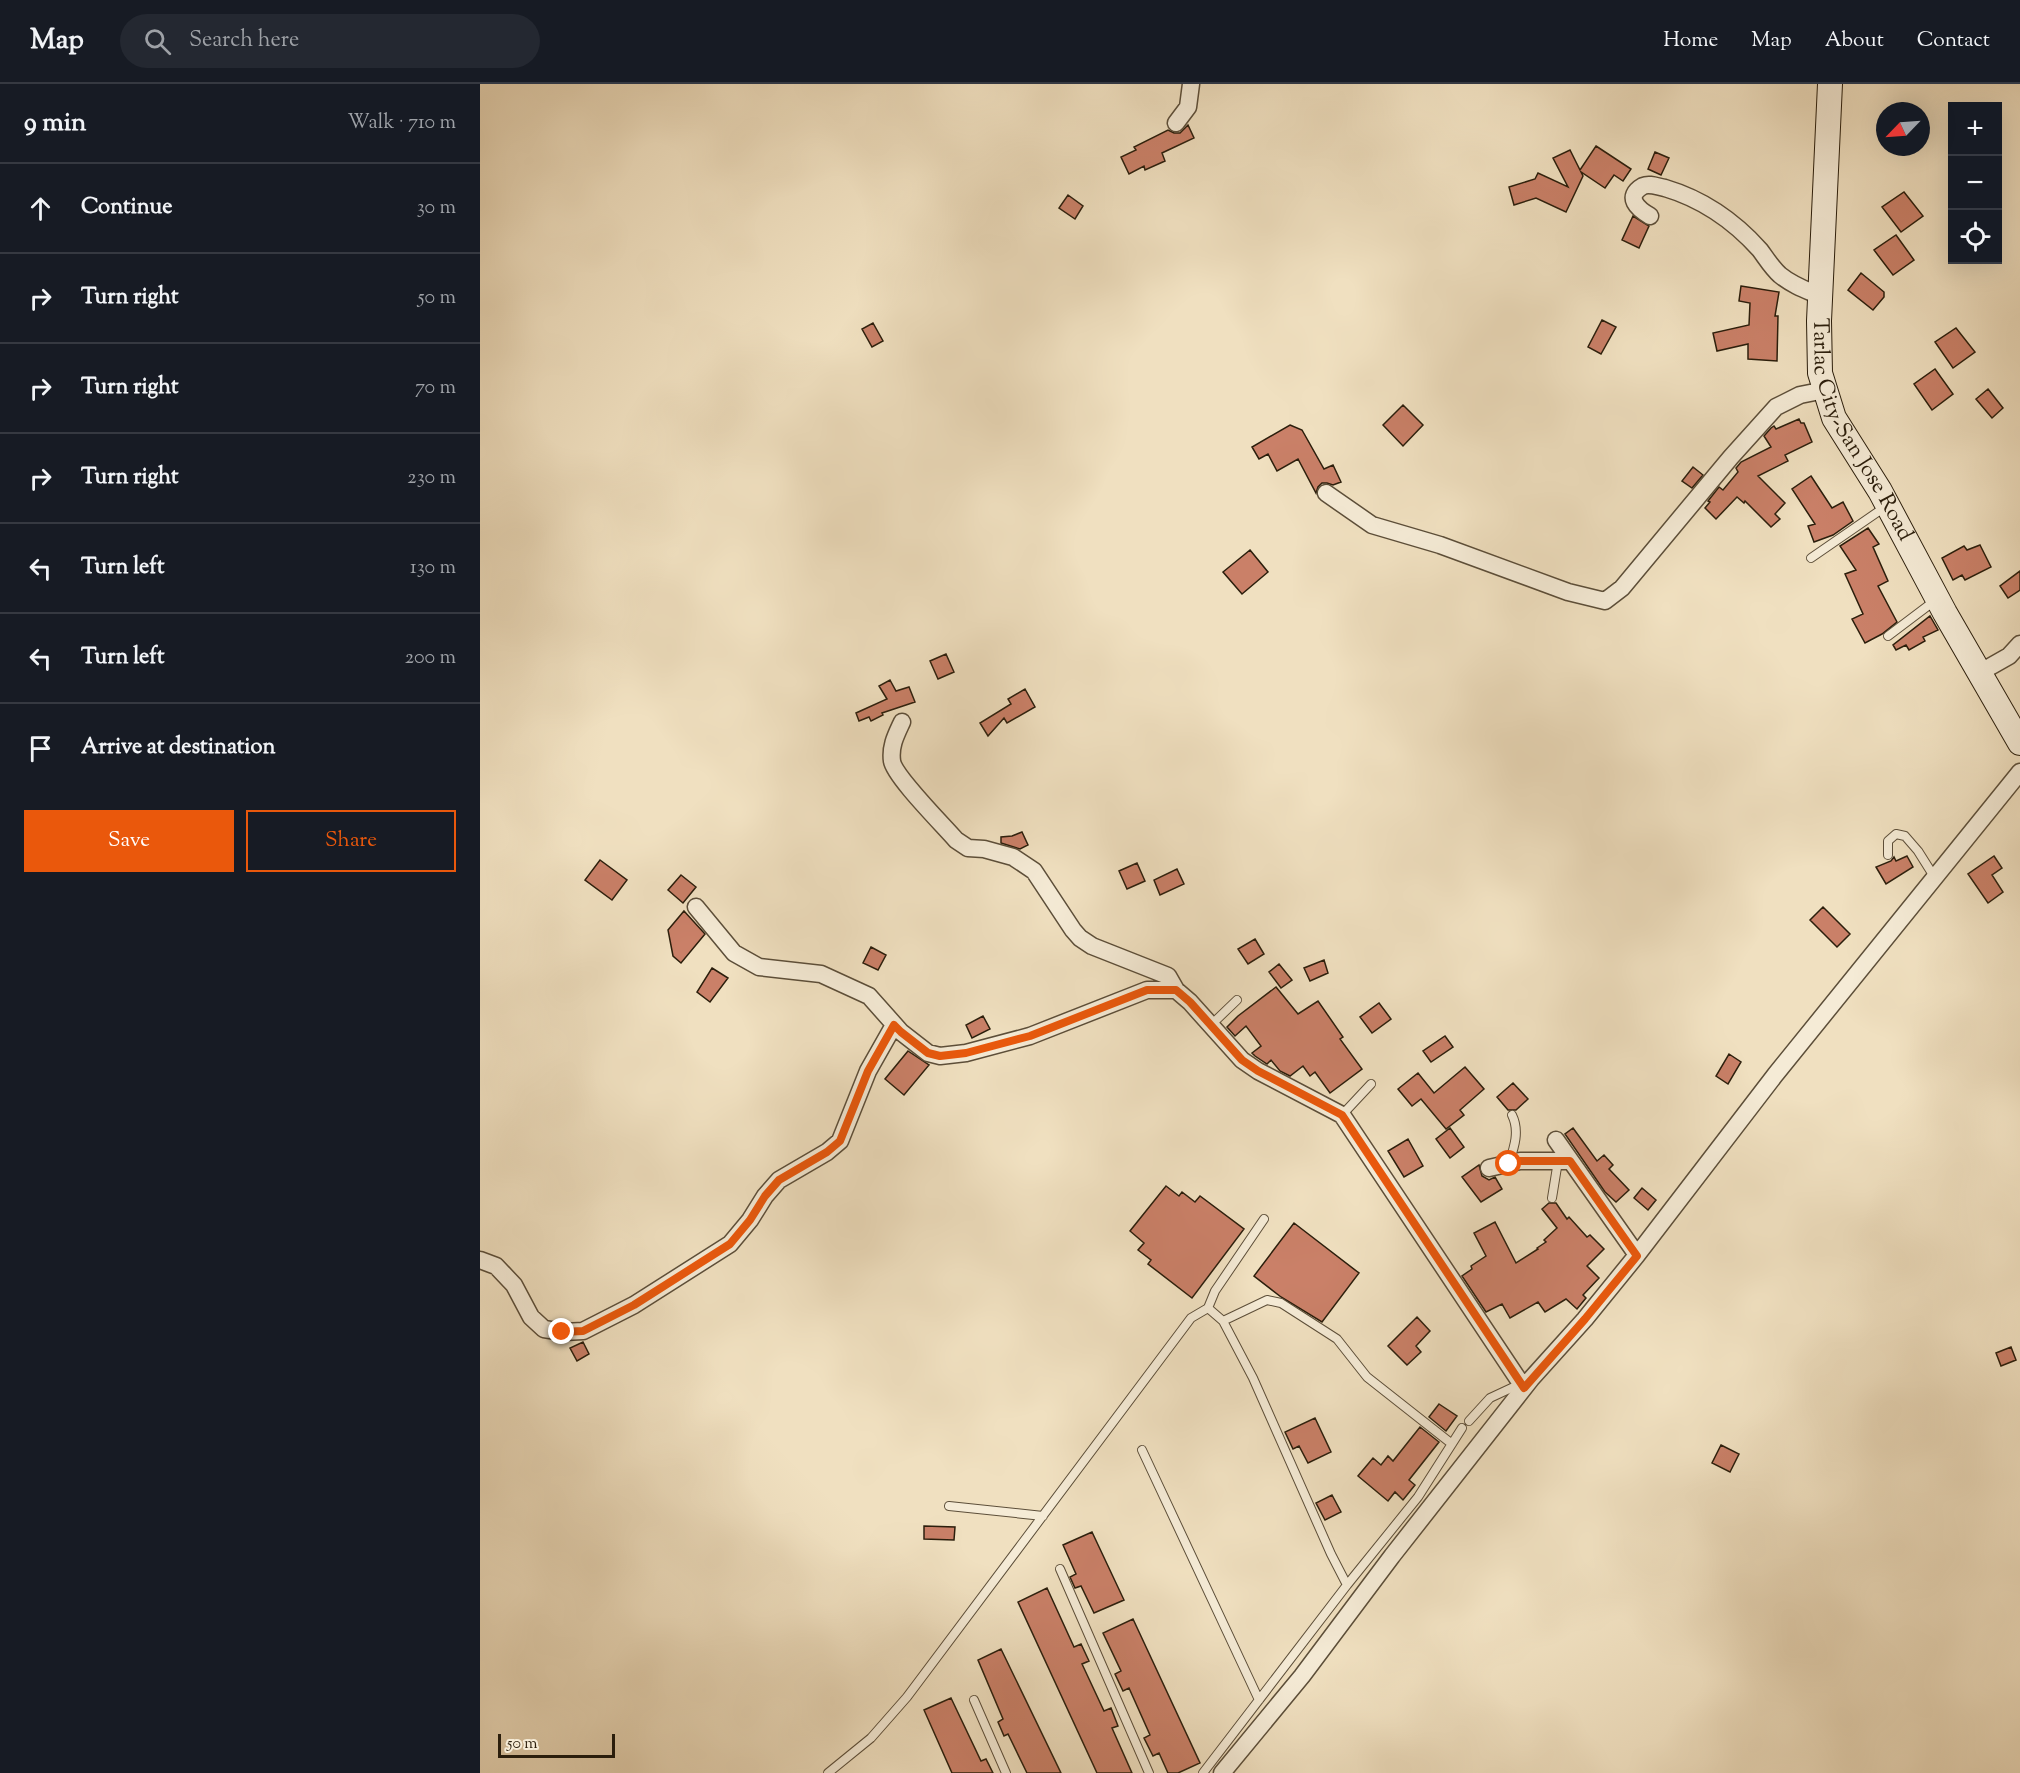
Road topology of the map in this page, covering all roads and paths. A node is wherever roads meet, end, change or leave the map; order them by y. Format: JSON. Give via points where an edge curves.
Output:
{"nodes":[{"id":1,"x":1191,"y":84,"type":"edge"},
{"id":2,"x":1830,"y":84,"type":"edge"},
{"id":3,"x":1176,"y":123,"type":"dead end"},
{"id":4,"x":1650,"y":216,"type":"dead end"},
{"id":5,"x":1820,"y":296,"type":"junction"},
{"id":6,"x":1825,"y":390,"type":"junction"},
{"id":7,"x":1326,"y":493,"type":"dead end"},
{"id":8,"x":1887,"y":505,"type":"junction"},
{"id":9,"x":1811,"y":558,"type":"dead end"},
{"id":10,"x":1937,"y":599,"type":"junction"},
{"id":11,"x":1888,"y":636,"type":"dead end"},
{"id":12,"x":2020,"y":644,"type":"edge"},
{"id":13,"x":1979,"y":673,"type":"junction"},
{"id":14,"x":902,"y":722,"type":"dead end"},
{"id":15,"x":2020,"y":743,"type":"edge"},
{"id":16,"x":2020,"y":772,"type":"edge"},
{"id":17,"x":1888,"y":855,"type":"dead end"},
{"id":18,"x":1936,"y":878,"type":"junction"},
{"id":19,"x":696,"y":907,"type":"dead end"},
{"id":20,"x":1176,"y":990,"type":"junction"},
{"id":21,"x":1237,"y":1000,"type":"dead end"},
{"id":22,"x":894,"y":1025,"type":"junction"},
{"id":23,"x":1211,"y":1025,"type":"junction"},
{"id":24,"x":1371,"y":1084,"type":"dead end"},
{"id":25,"x":1342,"y":1115,"type":"junction"},
{"id":26,"x":1512,"y":1115,"type":"dead end"},
{"id":27,"x":1556,"y":1140,"type":"dead end"},
{"id":28,"x":1564,"y":1161,"type":"junction"},
{"id":29,"x":1509,"y":1164,"type":"junction"},
{"id":30,"x":1489,"y":1168,"type":"dead end"},
{"id":31,"x":1552,"y":1198,"type":"dead end"},
{"id":32,"x":1264,"y":1219,"type":"dead end"},
{"id":33,"x":1637,"y":1256,"type":"junction"},
{"id":34,"x":480,"y":1260,"type":"edge"},
{"id":35,"x":1208,"y":1308,"type":"junction"},
{"id":36,"x":1223,"y":1321,"type":"junction"},
{"id":37,"x":1522,"y":1386,"type":"junction"},
{"id":38,"x":1469,"y":1421,"type":"dead end"},
{"id":39,"x":1462,"y":1428,"type":"dead end"},
{"id":40,"x":1452,"y":1444,"type":"junction"},
{"id":41,"x":1142,"y":1450,"type":"dead end"},
{"id":42,"x":949,"y":1506,"type":"dead end"},
{"id":43,"x":1043,"y":1516,"type":"junction"},
{"id":44,"x":1060,"y":1569,"type":"dead end"},
{"id":45,"x":1347,"y":1585,"type":"junction"},
{"id":46,"x":974,"y":1700,"type":"dead end"},
{"id":47,"x":1259,"y":1700,"type":"junction"},
{"id":48,"x":828,"y":1773,"type":"edge"},
{"id":49,"x":1006,"y":1773,"type":"edge"},
{"id":50,"x":1149,"y":1773,"type":"edge"},
{"id":51,"x":1203,"y":1773,"type":"edge"},
{"id":52,"x":1222,"y":1773,"type":"edge"}],
"edges":[{"from":1,"to":3,"type":"street","via":[[1188,107]]},
{"from":2,"to":5,"type":"main road","name":"Tarlac City-San Jose Road"},
{"from":4,"to":5,"type":"street","via":[[1637,208],[1634,201],[1643,186],[1651,184],[1677,192],[1720,213],[1779,274]]},
{"from":5,"to":6,"type":"main road","name":"Tarlac City-San Jose Road","via":[[1820,373]]},
{"from":6,"to":7,"type":"street","via":[[1800,395],[1776,407],[1622,588],[1605,601],[1372,525]]},
{"from":6,"to":8,"type":"main road","name":"Tarlac City-San Jose Road","via":[[1834,418]]},
{"from":8,"to":9,"type":"lane"},
{"from":8,"to":10,"type":"main road","name":"Tarlac City-San Jose Road"},
{"from":10,"to":11,"type":"lane"},
{"from":10,"to":13,"type":"main road","name":"Tarlac City-San Jose Road"},
{"from":12,"to":13,"type":"street","via":[[2009,656]]},
{"from":13,"to":15,"type":"main road","name":"Tarlac City-San Jose Road"},
{"from":14,"to":20,"type":"street","via":[[891,744],[892,764],[956,840],[968,848],[1013,857],[1034,871],[1080,938],[1168,976]]},
{"from":16,"to":18,"type":"street"},
{"from":17,"to":18,"type":"lane","via":[[1888,841],[1896,834],[1905,836]]},
{"from":18,"to":33,"type":"street","via":[[1775,1075]]},
{"from":19,"to":22,"type":"street","via":[[734,953],[759,967],[821,974],[869,996]]},
{"from":20,"to":22,"type":"street","via":[[1147,990],[1030,1036],[966,1053],[928,1053]]},
{"from":20,"to":23,"type":"street"},
{"from":21,"to":23,"type":"lane"},
{"from":22,"to":34,"type":"street","via":[[868,1071],[840,1141],[779,1180],[730,1244],[634,1305],[583,1331],[544,1329],[531,1317],[514,1285],[496,1266]]},
{"from":23,"to":25,"type":"street","via":[[1242,1060],[1258,1071]]},
{"from":24,"to":25,"type":"lane"},
{"from":25,"to":37,"type":"street"},
{"from":26,"to":29,"type":"lane","via":[[1516,1143]]},
{"from":27,"to":28,"type":"street"},
{"from":28,"to":29,"type":"street"},
{"from":28,"to":31,"type":"lane"},
{"from":28,"to":33,"type":"street"},
{"from":29,"to":30,"type":"street"},
{"from":32,"to":35,"type":"lane","via":[[1215,1291]]},
{"from":33,"to":37,"type":"street"},
{"from":35,"to":36,"type":"lane"},
{"from":35,"to":43,"type":"lane","via":[[1191,1318]]},
{"from":36,"to":40,"type":"lane","via":[[1267,1300],[1281,1303],[1337,1339],[1367,1377]]},
{"from":36,"to":45,"type":"lane"},
{"from":37,"to":38,"type":"lane","via":[[1490,1398]]},
{"from":37,"to":52,"type":"street","via":[[1302,1676]]},
{"from":39,"to":40,"type":"lane"},
{"from":40,"to":45,"type":"lane","via":[[1418,1497]]},
{"from":41,"to":47,"type":"lane"},
{"from":42,"to":43,"type":"lane"},
{"from":43,"to":48,"type":"lane","via":[[907,1697],[871,1738]]},
{"from":44,"to":50,"type":"lane"},
{"from":45,"to":47,"type":"lane"},
{"from":46,"to":49,"type":"lane"},
{"from":47,"to":51,"type":"lane"}]}
